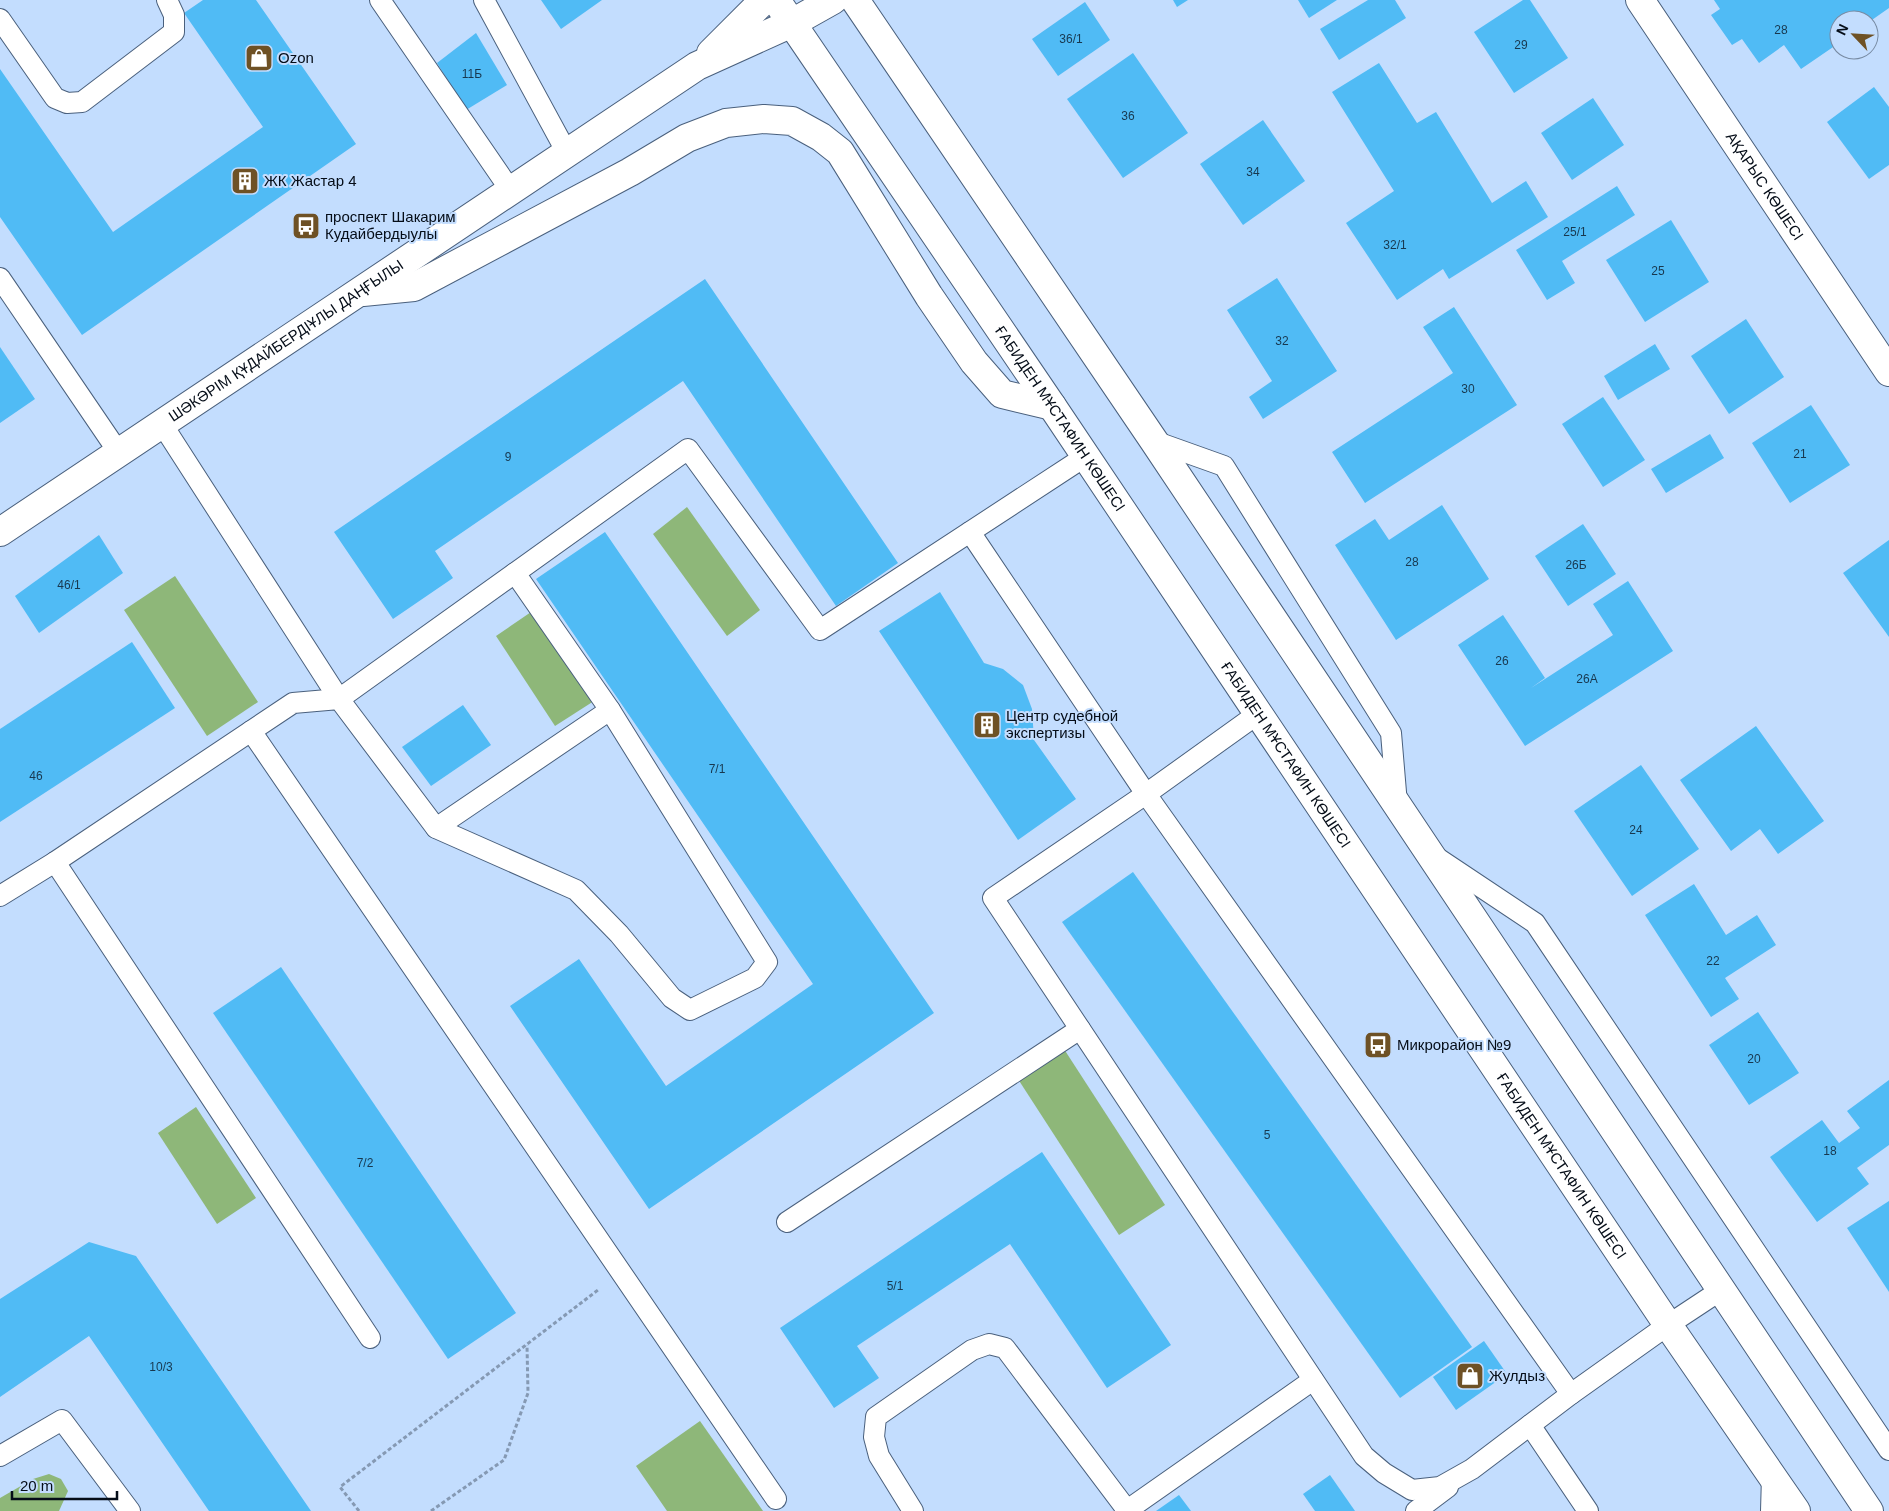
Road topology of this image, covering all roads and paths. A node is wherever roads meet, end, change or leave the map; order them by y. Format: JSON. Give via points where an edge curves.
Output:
{"nodes":[{"id":1,"x":167,"y":0,"type":"edge"},
{"id":2,"x":380,"y":0,"type":"edge"},
{"id":3,"x":484,"y":0,"type":"edge"},
{"id":4,"x":764,"y":0,"type":"edge"},
{"id":5,"x":776,"y":0,"type":"edge"},
{"id":6,"x":833,"y":0,"type":"edge"},
{"id":7,"x":855,"y":0,"type":"edge"},
{"id":8,"x":1640,"y":0,"type":"edge"},
{"id":9,"x":0,"y":20,"type":"edge"},
{"id":10,"x":792,"y":23,"type":"junction"},
{"id":11,"x":697,"y":66,"type":"junction"},
{"id":12,"x":568,"y":153,"type":"junction"},
{"id":13,"x":511,"y":190,"type":"junction"},
{"id":14,"x":0,"y":278,"type":"edge"},
{"id":15,"x":360,"y":292,"type":"junction"},
{"id":16,"x":1889,"y":372,"type":"edge"},
{"id":17,"x":1052,"y":406,"type":"junction"},
{"id":18,"x":162,"y":424,"type":"junction"},
{"id":19,"x":1154,"y":442,"type":"junction"},
{"id":20,"x":119,"y":453,"type":"junction"},
{"id":21,"x":1086,"y":456,"type":"junction"},
{"id":22,"x":0,"y":532,"type":"edge"},
{"id":23,"x":970,"y":532,"type":"junction"},
{"id":24,"x":515,"y":573,"type":"junction"},
{"id":25,"x":339,"y":699,"type":"junction"},
{"id":26,"x":610,"y":710,"type":"junction"},
{"id":27,"x":1259,"y":714,"type":"junction"},
{"id":28,"x":251,"y":731,"type":"junction"},
{"id":29,"x":1146,"y":794,"type":"junction"},
{"id":30,"x":1398,"y":806,"type":"junction"},
{"id":31,"x":436,"y":828,"type":"junction"},
{"id":32,"x":1429,"y":853,"type":"junction"},
{"id":33,"x":55,"y":862,"type":"junction"},
{"id":34,"x":0,"y":896,"type":"edge"},
{"id":35,"x":1080,"y":1029,"type":"junction"},
{"id":36,"x":787,"y":1222,"type":"dead end"},
{"id":37,"x":621,"y":1272,"type":"junction"},
{"id":38,"x":1721,"y":1290,"type":"junction"},
{"id":39,"x":1668,"y":1325,"type":"junction"},
{"id":40,"x":370,"y":1338,"type":"dead end"},
{"id":41,"x":527,"y":1345,"type":"junction"},
{"id":42,"x":1313,"y":1380,"type":"junction"},
{"id":43,"x":1570,"y":1394,"type":"junction"},
{"id":44,"x":1530,"y":1425,"type":"junction"},
{"id":45,"x":1889,"y":1450,"type":"edge"},
{"id":46,"x":0,"y":1456,"type":"edge"},
{"id":47,"x":1472,"y":1469,"type":"junction"},
{"id":48,"x":1772,"y":1476,"type":"junction"},
{"id":49,"x":776,"y":1499,"type":"dead end"},
{"id":50,"x":130,"y":1511,"type":"edge"},
{"id":51,"x":359,"y":1511,"type":"edge"},
{"id":52,"x":431,"y":1511,"type":"edge"},
{"id":53,"x":912,"y":1511,"type":"edge"},
{"id":54,"x":1126,"y":1511,"type":"edge"},
{"id":55,"x":1416,"y":1511,"type":"edge"},
{"id":56,"x":1588,"y":1511,"type":"edge"},
{"id":57,"x":1771,"y":1511,"type":"edge"},
{"id":58,"x":1796,"y":1511,"type":"edge"},
{"id":59,"x":1869,"y":1511,"type":"edge"}],
"edges":[{"from":1,"to":9,"type":"lane","via":[[174,14],[174,32],[82,102],[67,103],[56,98]]},
{"from":2,"to":13,"type":"lane"},
{"from":3,"to":12,"type":"lane"},
{"from":4,"to":11,"type":"main road","name":"ШӘКӘРІМ ҚҰДАЙБЕРДІҰЛЫ ДАҢҒЫЛЫ"},
{"from":5,"to":10,"type":"main road","name":"ҒАБИДЕН МҰСТАФИН КӨШЕСІ"},
{"from":6,"to":10,"type":"main road","name":"ШӘКӘРІМ ҚҰДАЙБЕРДІҰЛЫ ДАҢҒЫЛЫ"},
{"from":7,"to":19,"type":"main road"},
{"from":8,"to":16,"type":"main road","name":"АҚАРЫС КӨШЕСІ"},
{"from":10,"to":11,"type":"main road","name":"ШӘКӘРІМ ҚҰДАЙБЕРДІҰЛЫ ДАҢҒЫЛЫ"},
{"from":10,"to":17,"type":"main road","name":"ҒАБИДЕН МҰСТАФИН КӨШЕСІ"},
{"from":11,"to":12,"type":"main road","name":"ШӘКӘРІМ ҚҰДАЙБЕРДІҰЛЫ ДАҢҒЫЛЫ"},
{"from":12,"to":13,"type":"main road","name":"ШӘКӘРІМ ҚҰДАЙБЕРДІҰЛЫ ДАҢҒЫЛЫ"},
{"from":13,"to":15,"type":"main road","name":"ШӘКӘРІМ ҚҰДАЙБЕРДІҰЛЫ ДАҢҒЫЛЫ"},
{"from":14,"to":20,"type":"lane"},
{"from":15,"to":17,"type":"main road","via":[[414,287],[630,172],[687,138],[726,123],[764,119],[792,121],[840,152],[929,296],[974,362],[1002,394]]},
{"from":15,"to":18,"type":"main road","name":"ШӘКӘРІМ ҚҰДАЙБЕРДІҰЛЫ ДАҢҒЫЛЫ"},
{"from":17,"to":21,"type":"main road","name":"ҒАБИДЕН МҰСТАФИН КӨШЕСІ"},
{"from":18,"to":20,"type":"main road","name":"ШӘКӘРІМ ҚҰДАЙБЕРДІҰЛЫ ДАҢҒЫЛЫ"},
{"from":18,"to":25,"type":"lane"},
{"from":19,"to":30,"type":"main road"},
{"from":19,"to":30,"type":"lane","via":[[1224,466],[1391,733]]},
{"from":20,"to":22,"type":"main road","name":"ШӘКӘРІМ ҚҰДАЙБЕРДІҰЛЫ ДАҢҒЫЛЫ"},
{"from":21,"to":23,"type":"lane"},
{"from":21,"to":27,"type":"main road","name":"ҒАБИДЕН МҰСТАФИН КӨШЕСІ"},
{"from":23,"to":24,"type":"lane","via":[[820,630],[688,449]]},
{"from":23,"to":29,"type":"lane"},
{"from":24,"to":25,"type":"lane"},
{"from":24,"to":26,"type":"lane"},
{"from":25,"to":28,"type":"lane","via":[[293,703]]},
{"from":25,"to":31,"type":"lane"},
{"from":26,"to":31,"type":"lane"},
{"from":26,"to":31,"type":"lane","via":[[767,962],[755,978],[690,1010],[672,998],[619,934],[576,890]]},
{"from":27,"to":29,"type":"lane"},
{"from":27,"to":39,"type":"main road","name":"ҒАБИДЕН МҰСТАФИН КӨШЕСІ"},
{"from":28,"to":33,"type":"lane"},
{"from":28,"to":37,"type":"lane"},
{"from":29,"to":35,"type":"lane","via":[[993,898]]},
{"from":29,"to":43,"type":"lane"},
{"from":30,"to":32,"type":"main road"},
{"from":32,"to":38,"type":"main road"},
{"from":32,"to":45,"type":"lane","via":[[1535,924]]},
{"from":33,"to":34,"type":"lane"},
{"from":33,"to":40,"type":"lane"},
{"from":35,"to":36,"type":"lane"},
{"from":35,"to":42,"type":"lane"},
{"from":37,"to":41,"type":"path"},
{"from":37,"to":49,"type":"lane"},
{"from":38,"to":39,"type":"lane"},
{"from":38,"to":59,"type":"main road"},
{"from":39,"to":43,"type":"lane"},
{"from":39,"to":48,"type":"main road","name":"ҒАБИДЕН МҰСТАФИН КӨШЕСІ"},
{"from":41,"to":51,"type":"path","via":[[340,1487]]},
{"from":41,"to":52,"type":"path","via":[[528,1393],[504,1460]]},
{"from":42,"to":47,"type":"lane","via":[[1364,1456],[1412,1490],[1440,1487]]},
{"from":42,"to":54,"type":"lane"},
{"from":43,"to":44,"type":"lane"},
{"from":44,"to":47,"type":"lane"},
{"from":44,"to":56,"type":"lane"},
{"from":46,"to":50,"type":"lane","via":[[62,1420]]},
{"from":47,"to":55,"type":"lane"},
{"from":48,"to":57,"type":"lane"},
{"from":48,"to":58,"type":"main road","name":"ҒАБИДЕН МҰСТАФИН КӨШЕСІ"},
{"from":53,"to":54,"type":"lane","via":[[879,1456],[874,1437],[876,1417],[972,1350],[989,1344],[1005,1348]]}]}
